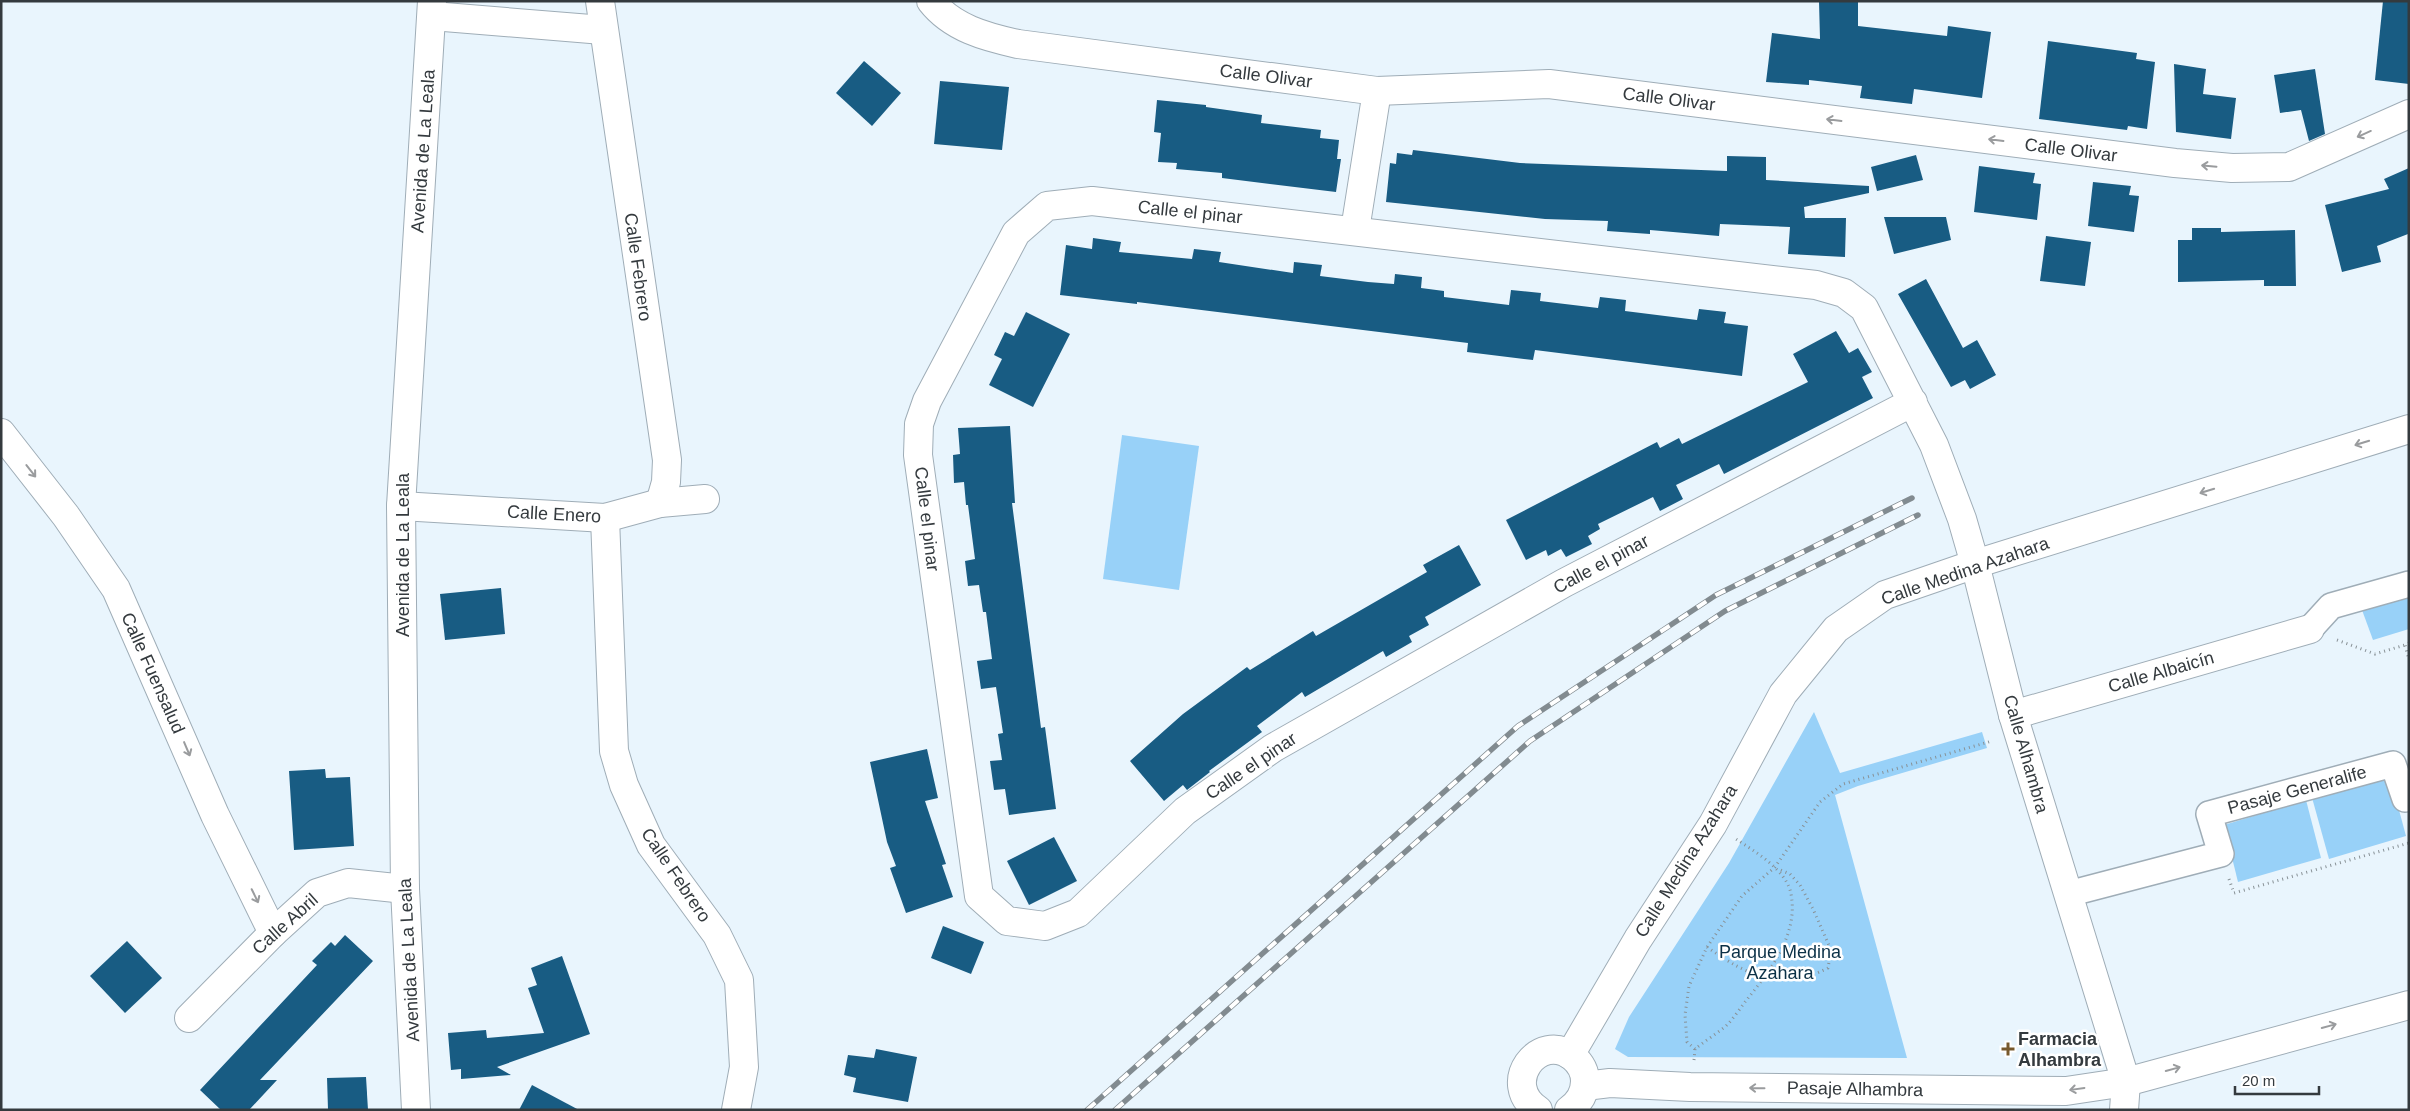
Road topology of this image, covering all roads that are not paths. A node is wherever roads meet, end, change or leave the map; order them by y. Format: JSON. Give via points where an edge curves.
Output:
{"nodes":[{"id":1,"x":600,"y":1,"type":"edge"},
{"id":2,"x":931,"y":1,"type":"edge"},
{"id":3,"x":432,"y":9,"type":"edge"},
{"id":4,"x":603,"y":30,"type":"junction"},
{"id":5,"x":1377,"y":91,"type":"junction"},
{"id":6,"x":2409,"y":114,"type":"edge"},
{"id":7,"x":1355,"y":230,"type":"junction"},
{"id":8,"x":1913,"y":402,"type":"junction"},
{"id":9,"x":2409,"y":429,"type":"edge"},
{"id":10,"x":1,"y":433,"type":"edge"},
{"id":11,"x":705,"y":499,"type":"dead end"},
{"id":12,"x":660,"y":503,"type":"junction"},
{"id":13,"x":401,"y":506,"type":"junction"},
{"id":14,"x":605,"y":518,"type":"junction"},
{"id":15,"x":1975,"y":564,"type":"junction"},
{"id":16,"x":2409,"y":584,"type":"edge"},
{"id":17,"x":2310,"y":629,"type":"joint"},
{"id":18,"x":2016,"y":724,"type":"junction"},
{"id":19,"x":2409,"y":798,"type":"edge"},
{"id":20,"x":405,"y":889,"type":"junction"},
{"id":21,"x":2068,"y":894,"type":"junction"},
{"id":22,"x":273,"y":933,"type":"junction"},
{"id":23,"x":2409,"y":1005,"type":"edge"},
{"id":24,"x":188,"y":1018,"type":"dead end"},
{"id":25,"x":1570,"y":1055,"type":"junction"},
{"id":26,"x":2126,"y":1082,"type":"junction"},
{"id":27,"x":1585,"y":1086,"type":"junction"},
{"id":28,"x":1523,"y":1104,"type":"edge"},
{"id":29,"x":416,"y":1110,"type":"edge"},
{"id":30,"x":736,"y":1110,"type":"edge"},
{"id":31,"x":1569,"y":1110,"type":"edge"},
{"id":32,"x":2124,"y":1110,"type":"edge"}],
"edges":[{"from":1,"to":4,"type":"street","name":"Calle Febrero"},
{"from":2,"to":5,"type":"street","name":"Calle Olivar","via":[[942,15],[983,36],[1018,44]]},
{"from":3,"to":4,"type":"street"},
{"from":3,"to":13,"type":"street","name":"Avenida de La Leala"},
{"from":4,"to":12,"type":"street","name":"Calle Febrero","via":[[666,460],[666,482]]},
{"from":6,"to":5,"type":"street","name":"Calle Olivar","one_way":true,"via":[[2290,167],[2232,168],[1549,84]]},
{"from":5,"to":7,"type":"street"},
{"from":7,"to":8,"type":"street","name":"Calle el pinar","via":[[1816,285],[1844,293],[1864,308]]},
{"from":7,"to":8,"type":"street","name":"Calle el pinar","via":[[1092,201],[1048,206],[1016,233],[927,401],[919,424],[918,455],[979,896],[1007,921],[1044,926],[1078,913],[1185,810],[1273,748],[1564,583]]},
{"from":8,"to":15,"type":"street","name":"Calle Alhambra","via":[[1934,445]]},
{"from":9,"to":15,"type":"street","name":"Calle Medina Azahara","one_way":true},
{"from":10,"to":22,"type":"street","name":"Calle Fuensalud","one_way":true,"via":[[66,516],[116,589],[215,815]]},
{"from":11,"to":12,"type":"street","name":"Calle Enero"},
{"from":12,"to":14,"type":"street","name":"Calle Enero"},
{"from":13,"to":14,"type":"street","name":"Calle Enero"},
{"from":13,"to":20,"type":"street","name":"Avenida de La Leala"},
{"from":14,"to":30,"type":"street","name":"Calle Febrero","via":[[614,751],[624,785],[651,844],[717,935],[739,980],[744,1067]]},
{"from":15,"to":18,"type":"street","name":"Calle Alhambra"},
{"from":15,"to":25,"type":"street","name":"Calle Medina Azahara","via":[[1885,595],[1836,629],[1783,694],[1712,824]]},
{"from":16,"to":17,"type":"street","via":[[2331,606]]},
{"from":17,"to":18,"type":"street","name":"Calle Albaicín"},
{"from":18,"to":21,"type":"street","name":"Calle Alhambra"},
{"from":19,"to":21,"type":"street","name":"Pasaje Generalife","via":[[2405,800],[2393,764],[2209,814],[2221,854]]},
{"from":20,"to":22,"type":"street","name":"Calle Abril","via":[[348,883],[317,893]]},
{"from":20,"to":29,"type":"street","name":"Avenida de La Leala"},
{"from":21,"to":26,"type":"street","name":"Calle Alhambra"},
{"from":22,"to":24,"type":"street","name":"Calle Abril"},
{"from":26,"to":23,"type":"street","name":"Pasaje Alhambra","one_way":true},
{"from":25,"to":27,"type":"street","via":[[1582,1068]]},
{"from":25,"to":28,"type":"street","via":[[1551,1050],[1532,1058],[1522,1074]]},
{"from":26,"to":27,"type":"street","name":"Pasaje Alhambra","one_way":true,"via":[[2066,1091],[1690,1087],[1610,1083]]},
{"from":26,"to":32,"type":"street","name":"Calle Alhambra"},
{"from":27,"to":31,"type":"street","via":[[1578,1102]]}]}
